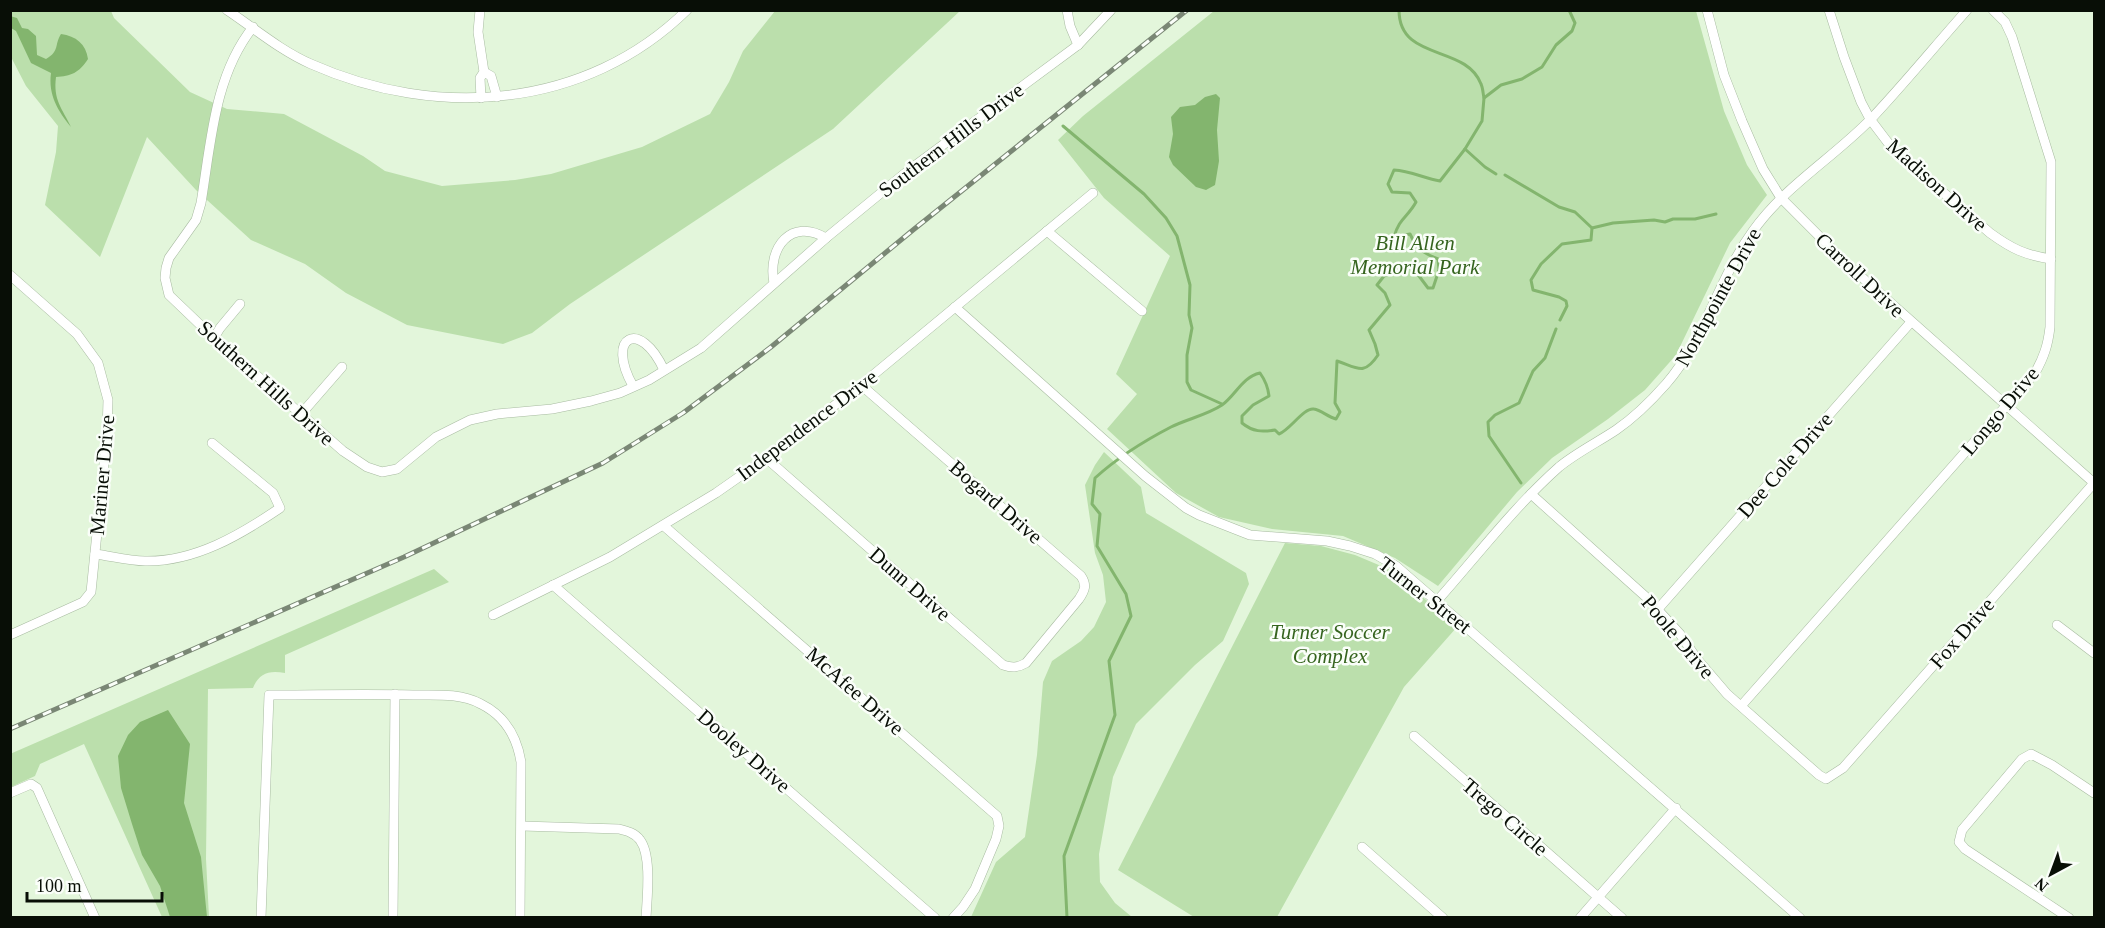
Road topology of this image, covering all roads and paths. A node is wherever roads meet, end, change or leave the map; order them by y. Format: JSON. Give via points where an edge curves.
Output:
{"nodes":[{"id":1,"x":227,"y":10,"type":"edge"},
{"id":2,"x":480,"y":10,"type":"edge"},
{"id":3,"x":687,"y":10,"type":"edge"},
{"id":4,"x":1067,"y":10,"type":"edge"},
{"id":5,"x":1707,"y":10,"type":"edge"},
{"id":6,"x":1829,"y":10,"type":"edge"},
{"id":7,"x":1968,"y":10,"type":"edge"},
{"id":8,"x":1993,"y":10,"type":"edge"},
{"id":9,"x":1110,"y":11,"type":"edge"},
{"id":10,"x":253,"y":27,"type":"junction"},
{"id":11,"x":1078,"y":45,"type":"junction"},
{"id":12,"x":484,"y":72,"type":"junction"},
{"id":13,"x":497,"y":97,"type":"junction"},
{"id":14,"x":481,"y":98,"type":"junction"},
{"id":15,"x":1870,"y":119,"type":"junction"},
{"id":16,"x":1093,"y":193,"type":"dead end"},
{"id":17,"x":1781,"y":198,"type":"junction"},
{"id":18,"x":1047,"y":231,"type":"junction"},
{"id":19,"x":826,"y":238,"type":"junction"},
{"id":20,"x":2051,"y":259,"type":"junction"},
{"id":21,"x":10,"y":275,"type":"edge"},
{"id":22,"x":774,"y":283,"type":"junction"},
{"id":23,"x":240,"y":304,"type":"dead end"},
{"id":24,"x":955,"y":307,"type":"junction"},
{"id":25,"x":1142,"y":311,"type":"dead end"},
{"id":26,"x":1911,"y":321,"type":"junction"},
{"id":27,"x":214,"y":338,"type":"junction"},
{"id":28,"x":342,"y":367,"type":"dead end"},
{"id":29,"x":664,"y":370,"type":"junction"},
{"id":30,"x":861,"y":385,"type":"junction"},
{"id":31,"x":633,"y":386,"type":"junction"},
{"id":32,"x":2006,"y":406,"type":"junction"},
{"id":33,"x":302,"y":413,"type":"junction"},
{"id":34,"x":212,"y":442,"type":"dead end"},
{"id":35,"x":766,"y":458,"type":"junction"},
{"id":36,"x":2094,"y":483,"type":"edge"},
{"id":37,"x":1531,"y":494,"type":"junction"},
{"id":38,"x":664,"y":525,"type":"junction"},
{"id":39,"x":95,"y":554,"type":"junction"},
{"id":40,"x":553,"y":585,"type":"junction"},
{"id":41,"x":1437,"y":601,"type":"junction"},
{"id":42,"x":1658,"y":609,"type":"junction"},
{"id":43,"x":493,"y":615,"type":"dead end"},
{"id":44,"x":2057,"y":625,"type":"dead end"},
{"id":45,"x":1054,"y":629,"type":"joint"},
{"id":46,"x":10,"y":635,"type":"edge"},
{"id":47,"x":2094,"y":653,"type":"edge"},
{"id":48,"x":395,"y":694,"type":"junction"},
{"id":49,"x":1741,"y":706,"type":"junction"},
{"id":50,"x":1414,"y":736,"type":"dead end"},
{"id":51,"x":1826,"y":778,"type":"joint"},
{"id":52,"x":10,"y":793,"type":"edge"},
{"id":53,"x":2094,"y":793,"type":"edge"},
{"id":54,"x":1676,"y":808,"type":"junction"},
{"id":55,"x":522,"y":826,"type":"junction"},
{"id":56,"x":1362,"y":847,"type":"dead end"},
{"id":57,"x":1598,"y":897,"type":"junction"},
{"id":58,"x":95,"y":918,"type":"edge"},
{"id":59,"x":261,"y":918,"type":"edge"},
{"id":60,"x":393,"y":918,"type":"edge"},
{"id":61,"x":520,"y":918,"type":"edge"},
{"id":62,"x":646,"y":918,"type":"edge"},
{"id":63,"x":935,"y":918,"type":"edge"},
{"id":64,"x":953,"y":918,"type":"edge"},
{"id":65,"x":1443,"y":918,"type":"edge"},
{"id":66,"x":1580,"y":918,"type":"edge"},
{"id":67,"x":1622,"y":918,"type":"edge"},
{"id":68,"x":1800,"y":918,"type":"edge"},
{"id":69,"x":2069,"y":918,"type":"edge"}],
"edges":[{"from":1,"to":10,"type":"street"},
{"from":2,"to":12,"type":"street","via":[[478,32]]},
{"from":3,"to":13,"type":"street","via":[[632,54],[601,71],[552,87]]},
{"from":4,"to":11,"type":"street"},
{"from":5,"to":17,"type":"street","name":"Carroll Drive","via":[[1724,75],[1742,121]]},
{"from":6,"to":15,"type":"street","name":"Madison Drive"},
{"from":7,"to":15,"type":"street","name":"Northpointe Drive"},
{"from":8,"to":20,"type":"street","name":"Longo Drive","via":[[2005,21],[2012,37],[2051,162]]},
{"from":9,"to":11,"type":"street","name":"Southern Hills Drive"},
{"from":10,"to":14,"type":"street","via":[[298,58],[355,81],[440,97]]},
{"from":10,"to":27,"type":"street","name":"Southern Hills Drive","via":[[234,56],[222,86],[196,220],[166,268],[169,296]]},
{"from":11,"to":19,"type":"street","name":"Southern Hills Drive","via":[[909,170]]},
{"from":12,"to":13,"type":"street","via":[[490,76]]},
{"from":12,"to":14,"type":"street","via":[[480,78]]},
{"from":13,"to":14,"type":"street"},
{"from":15,"to":17,"type":"street","name":"Northpointe Drive"},
{"from":15,"to":20,"type":"street","name":"Madison Drive","via":[[1892,148],[1990,233],[2024,254]]},
{"from":16,"to":18,"type":"street","name":"Independence Drive"},
{"from":17,"to":26,"type":"street","name":"Carroll Drive","via":[[1848,266]]},
{"from":17,"to":37,"type":"street","name":"Northpointe Drive","via":[[1740,251],[1684,363],[1666,385],[1645,407],[1562,465]]},
{"from":18,"to":24,"type":"street","name":"Independence Drive"},
{"from":18,"to":25,"type":"street"},
{"from":19,"to":22,"type":"street","name":"Southern Hills Drive"},
{"from":19,"to":22,"type":"street","via":[[808,231],[785,239],[772,260]]},
{"from":20,"to":32,"type":"street","name":"Longo Drive","via":[[2048,346],[2035,373]]},
{"from":21,"to":39,"type":"street","name":"Mariner Drive","via":[[77,334],[98,363],[108,400]]},
{"from":22,"to":29,"type":"street","name":"Southern Hills Drive","via":[[701,348]]},
{"from":23,"to":27,"type":"street"},
{"from":24,"to":30,"type":"street","name":"Independence Drive"},
{"from":24,"to":41,"type":"street","name":"Turner Street","via":[[1145,476],[1199,516],[1250,535],[1327,541],[1375,554],[1396,566]]},
{"from":26,"to":32,"type":"street","name":"Carroll Drive"},
{"from":26,"to":42,"type":"street","name":"Dee Cole Drive"},
{"from":27,"to":33,"type":"street","name":"Southern Hills Drive"},
{"from":28,"to":33,"type":"street"},
{"from":29,"to":31,"type":"street","name":"Southern Hills Drive"},
{"from":29,"to":31,"type":"street","via":[[648,345],[638,338],[629,339],[622,351]]},
{"from":30,"to":35,"type":"street","name":"Independence Drive"},
{"from":30,"to":45,"type":"street","name":"Bogard Drive","via":[[1081,576],[1085,591]]},
{"from":31,"to":33,"type":"street","name":"Southern Hills Drive","via":[[591,401],[470,420],[436,437],[397,469],[382,472],[355,461]]},
{"from":32,"to":36,"type":"street","name":"Carroll Drive"},
{"from":32,"to":49,"type":"street","name":"Longo Drive"},
{"from":34,"to":39,"type":"street","via":[[273,493],[280,508],[240,535],[184,557],[145,561]]},
{"from":35,"to":38,"type":"street","name":"Independence Drive"},
{"from":35,"to":45,"type":"street","name":"Dunn Drive","via":[[1003,665],[1011,668],[1026,663]]},
{"from":36,"to":51,"type":"street","name":"Fox Drive","via":[[1843,768]]},
{"from":37,"to":41,"type":"street","name":"Northpointe Drive"},
{"from":37,"to":42,"type":"street","name":"Poole Drive"},
{"from":38,"to":40,"type":"street","name":"Independence Drive"},
{"from":38,"to":64,"type":"street","name":"McAfee Drive","via":[[997,816],[999,826],[981,876]]},
{"from":39,"to":46,"type":"street","name":"Mariner Drive","via":[[91,592],[83,602]]},
{"from":40,"to":43,"type":"street","name":"Independence Drive"},
{"from":40,"to":63,"type":"street","name":"Dooley Drive"},
{"from":41,"to":54,"type":"street","name":"Turner Street"},
{"from":42,"to":49,"type":"street","name":"Poole Drive"},
{"from":44,"to":47,"type":"street"},
{"from":48,"to":55,"type":"street","via":[[469,698],[502,718],[518,746],[521,762]]},
{"from":48,"to":59,"type":"street","via":[[269,696]]},
{"from":48,"to":60,"type":"street"},
{"from":49,"to":51,"type":"street","name":"Poole Drive"},
{"from":50,"to":57,"type":"street","name":"Trego Circle"},
{"from":52,"to":58,"type":"street","via":[[31,784],[37,788]]},
{"from":53,"to":69,"type":"street","via":[[2031,754],[1990,795],[1962,830],[1959,842]]},
{"from":54,"to":57,"type":"street"},
{"from":54,"to":68,"type":"street","name":"Turner Street"},
{"from":55,"to":61,"type":"street"},
{"from":55,"to":62,"type":"street","via":[[630,832],[640,840],[647,858]]},
{"from":56,"to":65,"type":"street"},
{"from":57,"to":66,"type":"street"},
{"from":57,"to":67,"type":"street","name":"Trego Circle"}]}
